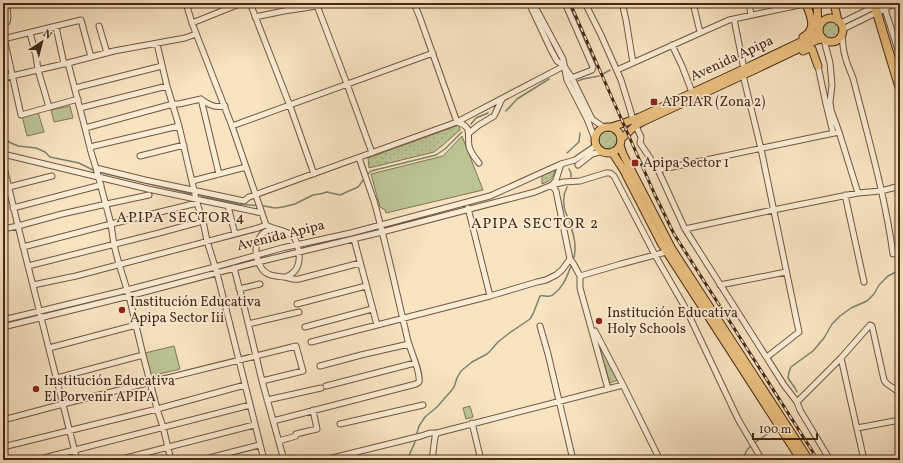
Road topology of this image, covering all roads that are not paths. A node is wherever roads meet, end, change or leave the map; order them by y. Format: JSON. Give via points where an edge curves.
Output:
{"nodes":[{"id":1,"x":5,"y":3,"type":"edge"},
{"id":2,"x":186,"y":3,"type":"edge"},
{"id":3,"x":242,"y":3,"type":"edge"},
{"id":4,"x":250,"y":3,"type":"edge"},
{"id":5,"x":328,"y":3,"type":"edge"},
{"id":6,"x":414,"y":3,"type":"edge"},
{"id":7,"x":529,"y":3,"type":"edge"},
{"id":8,"x":533,"y":3,"type":"edge"},
{"id":9,"x":565,"y":3,"type":"edge"},
{"id":10,"x":585,"y":3,"type":"edge"},
{"id":11,"x":622,"y":3,"type":"edge"},
{"id":12,"x":693,"y":3,"type":"edge"},
{"id":13,"x":749,"y":3,"type":"edge"},
{"id":14,"x":807,"y":3,"type":"edge"},
{"id":15,"x":817,"y":3,"type":"edge"},
{"id":16,"x":834,"y":3,"type":"edge"},
{"id":17,"x":896,"y":3,"type":"edge"},
{"id":18,"x":317,"y":4,"type":"edge"},
{"id":19,"x":879,"y":6,"type":"edge"},
{"id":20,"x":752,"y":15,"type":"junction"},
{"id":21,"x":255,"y":17,"type":"junction"},
{"id":22,"x":734,"y":19,"type":"junction"},
{"id":23,"x":3,"y":21,"type":"edge"},
{"id":24,"x":192,"y":23,"type":"junction"},
{"id":25,"x":99,"y":26,"type":"dead end"},
{"id":26,"x":56,"y":27,"type":"junction"},
{"id":27,"x":841,"y":27,"type":"junction"},
{"id":28,"x":818,"y":30,"type":"junction"},
{"id":29,"x":700,"y":32,"type":"junction"},
{"id":30,"x":30,"y":33,"type":"junction"},
{"id":31,"x":196,"y":34,"type":"junction"},
{"id":32,"x":4,"y":39,"type":"edge"},
{"id":33,"x":823,"y":40,"type":"junction"},
{"id":34,"x":157,"y":44,"type":"junction"},
{"id":35,"x":672,"y":45,"type":"junction"},
{"id":36,"x":107,"y":53,"type":"junction"},
{"id":37,"x":433,"y":53,"type":"junction"},
{"id":38,"x":91,"y":56,"type":"junction"},
{"id":39,"x":900,"y":56,"type":"edge"},
{"id":40,"x":66,"y":63,"type":"junction"},
{"id":41,"x":633,"y":63,"type":"junction"},
{"id":42,"x":162,"y":66,"type":"junction"},
{"id":43,"x":564,"y":66,"type":"junction"},
{"id":44,"x":818,"y":66,"type":"joint"},
{"id":45,"x":755,"y":67,"type":"junction"},
{"id":46,"x":38,"y":70,"type":"junction"},
{"id":47,"x":617,"y":70,"type":"junction"},
{"id":48,"x":743,"y":72,"type":"junction"},
{"id":49,"x":12,"y":76,"type":"junction"},
{"id":50,"x":3,"y":78,"type":"edge"},
{"id":51,"x":570,"y":79,"type":"junction"},
{"id":52,"x":347,"y":84,"type":"junction"},
{"id":53,"x":168,"y":86,"type":"junction"},
{"id":54,"x":75,"y":88,"type":"junction"},
{"id":55,"x":900,"y":89,"type":"edge"},
{"id":56,"x":692,"y":92,"type":"junction"},
{"id":57,"x":78,"y":99,"type":"junction"},
{"id":58,"x":201,"y":99,"type":"junction"},
{"id":59,"x":502,"y":99,"type":"junction"},
{"id":60,"x":173,"y":104,"type":"junction"},
{"id":61,"x":225,"y":106,"type":"junction"},
{"id":62,"x":290,"y":106,"type":"junction"},
{"id":63,"x":49,"y":107,"type":"junction"},
{"id":64,"x":80,"y":108,"type":"junction"},
{"id":65,"x":457,"y":122,"type":"junction"},
{"id":66,"x":634,"y":123,"type":"junction"},
{"id":67,"x":179,"y":126,"type":"junction"},
{"id":68,"x":232,"y":126,"type":"junction"},
{"id":69,"x":609,"y":127,"type":"junction"},
{"id":70,"x":85,"y":128,"type":"junction"},
{"id":71,"x":839,"y":132,"type":"junction"},
{"id":72,"x":469,"y":133,"type":"junction"},
{"id":73,"x":833,"y":133,"type":"junction"},
{"id":74,"x":596,"y":142,"type":"junction"},
{"id":75,"x":620,"y":142,"type":"junction"},
{"id":76,"x":184,"y":145,"type":"junction"},
{"id":77,"x":90,"y":147,"type":"junction"},
{"id":78,"x":760,"y":149,"type":"junction"},
{"id":79,"x":603,"y":151,"type":"junction"},
{"id":80,"x":612,"y":152,"type":"junction"},
{"id":81,"x":372,"y":153,"type":"junction"},
{"id":82,"x":3,"y":154,"type":"edge"},
{"id":83,"x":140,"y":156,"type":"dead end"},
{"id":84,"x":359,"y":158,"type":"junction"},
{"id":85,"x":576,"y":162,"type":"junction"},
{"id":86,"x":3,"y":163,"type":"edge"},
{"id":87,"x":479,"y":163,"type":"dead end"},
{"id":88,"x":561,"y":164,"type":"junction"},
{"id":89,"x":246,"y":167,"type":"junction"},
{"id":90,"x":96,"y":168,"type":"junction"},
{"id":91,"x":658,"y":170,"type":"junction"},
{"id":92,"x":219,"y":174,"type":"junction"},
{"id":93,"x":314,"y":174,"type":"junction"},
{"id":94,"x":52,"y":176,"type":"dead end"},
{"id":95,"x":98,"y":177,"type":"junction"},
{"id":96,"x":192,"y":181,"type":"junction"},
{"id":97,"x":101,"y":185,"type":"junction"},
{"id":98,"x":552,"y":185,"type":"junction"},
{"id":99,"x":900,"y":186,"type":"edge"},
{"id":100,"x":9,"y":187,"type":"junction"},
{"id":101,"x":195,"y":190,"type":"junction"},
{"id":102,"x":881,"y":191,"type":"junction"},
{"id":103,"x":858,"y":193,"type":"junction"},
{"id":104,"x":149,"y":195,"type":"dead end"},
{"id":105,"x":256,"y":195,"type":"junction"},
{"id":106,"x":846,"y":195,"type":"junction"},
{"id":107,"x":197,"y":201,"type":"junction"},
{"id":108,"x":466,"y":203,"type":"junction"},
{"id":109,"x":106,"y":204,"type":"junction"},
{"id":110,"x":228,"y":206,"type":"junction"},
{"id":111,"x":13,"y":208,"type":"junction"},
{"id":112,"x":468,"y":210,"type":"junction"},
{"id":113,"x":773,"y":210,"type":"junction"},
{"id":114,"x":262,"y":213,"type":"junction"},
{"id":115,"x":203,"y":221,"type":"junction"},
{"id":116,"x":111,"y":224,"type":"junction"},
{"id":117,"x":266,"y":225,"type":"junction"},
{"id":118,"x":380,"y":225,"type":"junction"},
{"id":119,"x":18,"y":226,"type":"junction"},
{"id":120,"x":3,"y":229,"type":"edge"},
{"id":121,"x":273,"y":229,"type":"junction"},
{"id":122,"x":685,"y":229,"type":"junction"},
{"id":123,"x":382,"y":232,"type":"junction"},
{"id":124,"x":235,"y":234,"type":"junction"},
{"id":125,"x":354,"y":239,"type":"junction"},
{"id":126,"x":207,"y":241,"type":"junction"},
{"id":127,"x":297,"y":244,"type":"junction"},
{"id":128,"x":114,"y":245,"type":"junction"},
{"id":129,"x":23,"y":247,"type":"junction"},
{"id":130,"x":669,"y":251,"type":"junction"},
{"id":131,"x":299,"y":252,"type":"junction"},
{"id":132,"x":893,"y":254,"type":"dead end"},
{"id":133,"x":655,"y":255,"type":"junction"},
{"id":134,"x":256,"y":256,"type":"junction"},
{"id":135,"x":570,"y":259,"type":"junction"},
{"id":136,"x":258,"y":262,"type":"junction"},
{"id":137,"x":360,"y":263,"type":"junction"},
{"id":138,"x":119,"y":264,"type":"junction"},
{"id":139,"x":28,"y":266,"type":"junction"},
{"id":140,"x":215,"y":267,"type":"junction"},
{"id":141,"x":234,"y":268,"type":"junction"},
{"id":142,"x":786,"y":272,"type":"junction"},
{"id":143,"x":217,"y":273,"type":"junction"},
{"id":144,"x":580,"y":276,"type":"junction"},
{"id":145,"x":286,"y":277,"type":"junction"},
{"id":146,"x":864,"y":282,"type":"dead end"},
{"id":147,"x":260,"y":284,"type":"dead end"},
{"id":148,"x":33,"y":285,"type":"junction"},
{"id":149,"x":720,"y":285,"type":"junction"},
{"id":150,"x":366,"y":286,"type":"junction"},
{"id":151,"x":239,"y":289,"type":"junction"},
{"id":152,"x":127,"y":290,"type":"junction"},
{"id":153,"x":129,"y":296,"type":"junction"},
{"id":154,"x":490,"y":296,"type":"junction"},
{"id":155,"x":296,"y":304,"type":"dead end"},
{"id":156,"x":3,"y":308,"type":"edge"},
{"id":157,"x":372,"y":309,"type":"junction"},
{"id":158,"x":40,"y":311,"type":"junction"},
{"id":159,"x":299,"y":312,"type":"dead end"},
{"id":160,"x":42,"y":318,"type":"junction"},
{"id":161,"x":4,"y":319,"type":"edge"},
{"id":162,"x":403,"y":319,"type":"junction"},
{"id":163,"x":589,"y":322,"type":"junction"},
{"id":164,"x":248,"y":324,"type":"junction"},
{"id":165,"x":136,"y":325,"type":"junction"},
{"id":166,"x":377,"y":325,"type":"junction"},
{"id":167,"x":540,"y":326,"type":"dead end"},
{"id":168,"x":3,"y":327,"type":"edge"},
{"id":169,"x":305,"y":327,"type":"dead end"},
{"id":170,"x":310,"y":342,"type":"dead end"},
{"id":171,"x":409,"y":344,"type":"junction"},
{"id":172,"x":49,"y":348,"type":"junction"},
{"id":173,"x":143,"y":355,"type":"junction"},
{"id":174,"x":256,"y":356,"type":"junction"},
{"id":175,"x":767,"y":357,"type":"junction"},
{"id":176,"x":842,"y":358,"type":"junction"},
{"id":177,"x":239,"y":361,"type":"junction"},
{"id":178,"x":415,"y":363,"type":"junction"},
{"id":179,"x":320,"y":366,"type":"dead end"},
{"id":180,"x":57,"y":378,"type":"junction"},
{"id":181,"x":262,"y":381,"type":"junction"},
{"id":182,"x":150,"y":383,"type":"junction"},
{"id":183,"x":244,"y":385,"type":"junction"},
{"id":184,"x":623,"y":385,"type":"junction"},
{"id":185,"x":608,"y":389,"type":"junction"},
{"id":186,"x":900,"y":393,"type":"edge"},
{"id":187,"x":267,"y":400,"type":"junction"},
{"id":188,"x":559,"y":401,"type":"junction"},
{"id":189,"x":797,"y":402,"type":"junction"},
{"id":190,"x":63,"y":404,"type":"junction"},
{"id":191,"x":250,"y":405,"type":"junction"},
{"id":192,"x":423,"y":405,"type":"dead end"},
{"id":193,"x":157,"y":409,"type":"junction"},
{"id":194,"x":312,"y":410,"type":"junction"},
{"id":195,"x":3,"y":420,"type":"edge"},
{"id":196,"x":900,"y":420,"type":"edge"},
{"id":197,"x":273,"y":421,"type":"junction"},
{"id":198,"x":472,"y":423,"type":"junction"},
{"id":199,"x":340,"y":424,"type":"dead end"},
{"id":200,"x":254,"y":425,"type":"junction"},
{"id":201,"x":163,"y":427,"type":"junction"},
{"id":202,"x":857,"y":428,"type":"junction"},
{"id":203,"x":69,"y":430,"type":"junction"},
{"id":204,"x":437,"y":433,"type":"junction"},
{"id":205,"x":278,"y":441,"type":"junction"},
{"id":206,"x":259,"y":445,"type":"junction"},
{"id":207,"x":3,"y":447,"type":"edge"},
{"id":208,"x":167,"y":448,"type":"junction"},
{"id":209,"x":74,"y":450,"type":"junction"},
{"id":210,"x":36,"y":460,"type":"edge"},
{"id":211,"x":77,"y":460,"type":"edge"},
{"id":212,"x":118,"y":460,"type":"edge"},
{"id":213,"x":171,"y":460,"type":"edge"},
{"id":214,"x":201,"y":460,"type":"edge"},
{"id":215,"x":264,"y":460,"type":"edge"},
{"id":216,"x":284,"y":460,"type":"edge"},
{"id":217,"x":324,"y":460,"type":"edge"},
{"id":218,"x":432,"y":460,"type":"edge"},
{"id":219,"x":481,"y":460,"type":"edge"},
{"id":220,"x":573,"y":460,"type":"edge"},
{"id":221,"x":660,"y":460,"type":"edge"},
{"id":222,"x":762,"y":460,"type":"edge"},
{"id":223,"x":801,"y":460,"type":"edge"},
{"id":224,"x":809,"y":460,"type":"edge"},
{"id":225,"x":830,"y":460,"type":"edge"},
{"id":226,"x":864,"y":460,"type":"edge"}],
"edges":[{"from":1,"to":23,"type":"street","via":[[8,17],[7,22]]},
{"from":2,"to":24,"type":"street"},
{"from":3,"to":24,"type":"street"},
{"from":4,"to":21,"type":"street"},
{"from":5,"to":18,"type":"street"},
{"from":6,"to":37,"type":"street"},
{"from":7,"to":43,"type":"street","via":[[557,61]]},
{"from":8,"to":43,"type":"street","via":[[563,59]]},
{"from":9,"to":51,"type":"street","via":[[593,67],[592,70]]},
{"from":10,"to":47,"type":"street"},
{"from":11,"to":41,"type":"street"},
{"from":12,"to":29,"type":"street"},
{"from":13,"to":20,"type":"street"},
{"from":14,"to":20,"type":"street"},
{"from":14,"to":45,"type":"main road","via":[[811,31],[768,54]]},
{"from":15,"to":28,"type":"main road"},
{"from":16,"to":27,"type":"main road"},
{"from":17,"to":19,"type":"street"},
{"from":18,"to":21,"type":"street"},
{"from":18,"to":52,"type":"street"},
{"from":19,"to":27,"type":"street"},
{"from":19,"to":39,"type":"street"},
{"from":19,"to":55,"type":"highway"},
{"from":20,"to":22,"type":"street"},
{"from":21,"to":62,"type":"street"},
{"from":22,"to":29,"type":"street"},
{"from":22,"to":48,"type":"street"},
{"from":24,"to":31,"type":"street"},
{"from":25,"to":36,"type":"street"},
{"from":26,"to":30,"type":"street"},
{"from":26,"to":38,"type":"street","via":[[82,20]]},
{"from":26,"to":40,"type":"street"},
{"from":27,"to":28,"type":"main road","via":[[832,18],[821,22]]},
{"from":27,"to":33,"type":"main road","via":[[840,39],[829,43]]},
{"from":27,"to":102,"type":"street","via":[[844,56],[853,78]]},
{"from":28,"to":33,"type":"main road"},
{"from":28,"to":45,"type":"main road","name":"Avenida Apipa","via":[[813,36]]},
{"from":29,"to":35,"type":"street"},
{"from":30,"to":32,"type":"street"},
{"from":30,"to":46,"type":"street"},
{"from":31,"to":34,"type":"street"},
{"from":31,"to":61,"type":"street"},
{"from":32,"to":49,"type":"street"},
{"from":33,"to":45,"type":"main road","name":"Avenida Apipa","via":[[817,40]]},
{"from":33,"to":71,"type":"street","via":[[830,63],[831,110]]},
{"from":34,"to":36,"type":"street"},
{"from":34,"to":42,"type":"street"},
{"from":35,"to":41,"type":"street"},
{"from":35,"to":56,"type":"street"},
{"from":36,"to":38,"type":"street"},
{"from":37,"to":52,"type":"street"},
{"from":37,"to":65,"type":"street"},
{"from":38,"to":40,"type":"street"},
{"from":40,"to":46,"type":"street"},
{"from":40,"to":54,"type":"street"},
{"from":41,"to":47,"type":"street"},
{"from":42,"to":53,"type":"street"},
{"from":42,"to":54,"type":"street"},
{"from":43,"to":51,"type":"street"},
{"from":43,"to":59,"type":"street"},
{"from":44,"to":45,"type":"main road","via":[[813,51],[809,48],[761,70]]},
{"from":44,"to":73,"type":"street"},
{"from":45,"to":48,"type":"main road","name":"Avenida Apipa"},
{"from":46,"to":49,"type":"street"},
{"from":46,"to":63,"type":"street"},
{"from":47,"to":66,"type":"street"},
{"from":48,"to":56,"type":"main road","name":"Avenida Apipa"},
{"from":48,"to":66,"type":"main road","name":"Avenida Apipa"},
{"from":48,"to":78,"type":"street"},
{"from":49,"to":50,"type":"street"},
{"from":49,"to":63,"type":"street","via":[[21,115]]},
{"from":51,"to":69,"type":"street","via":[[592,118],[602,126]]},
{"from":51,"to":74,"type":"street"},
{"from":52,"to":62,"type":"street"},
{"from":52,"to":81,"type":"street"},
{"from":53,"to":60,"type":"street"},
{"from":53,"to":64,"type":"street"},
{"from":54,"to":57,"type":"street"},
{"from":56,"to":66,"type":"main road","name":"Avenida Apipa"},
{"from":57,"to":63,"type":"street"},
{"from":57,"to":64,"type":"street"},
{"from":58,"to":60,"type":"street"},
{"from":58,"to":61,"type":"street","via":[[210,105]]},
{"from":58,"to":92,"type":"street"},
{"from":59,"to":65,"type":"street"},
{"from":59,"to":72,"type":"street","via":[[494,116]]},
{"from":60,"to":67,"type":"street"},
{"from":60,"to":70,"type":"street"},
{"from":61,"to":68,"type":"street"},
{"from":62,"to":68,"type":"street"},
{"from":62,"to":93,"type":"street"},
{"from":64,"to":70,"type":"street"},
{"from":65,"to":72,"type":"street","via":[[466,126]]},
{"from":65,"to":81,"type":"street"},
{"from":66,"to":69,"type":"main road","name":"Avenida Apipa"},
{"from":66,"to":75,"type":"main road","name":"Avenida Apipa"},
{"from":66,"to":91,"type":"street","via":[[641,137],[640,143]]},
{"from":67,"to":76,"type":"street"},
{"from":67,"to":77,"type":"street"},
{"from":68,"to":89,"type":"street"},
{"from":69,"to":74,"type":"main road","via":[[598,131]]},
{"from":69,"to":75,"type":"main road","via":[[618,132]]},
{"from":70,"to":77,"type":"street"},
{"from":71,"to":73,"type":"street"},
{"from":71,"to":103,"type":"street"},
{"from":72,"to":87,"type":"street","via":[[469,148]]},
{"from":73,"to":78,"type":"street"},
{"from":74,"to":79,"type":"main road"},
{"from":74,"to":85,"type":"street","name":"Avenida Apipa"},
{"from":75,"to":80,"type":"main road","via":[[617,149]]},
{"from":75,"to":130,"type":"main road","via":[[623,154]]},
{"from":76,"to":83,"type":"street"},
{"from":76,"to":96,"type":"street"},
{"from":77,"to":90,"type":"street"},
{"from":78,"to":91,"type":"street"},
{"from":78,"to":113,"type":"street"},
{"from":79,"to":80,"type":"main road"},
{"from":79,"to":85,"type":"street","name":"Avenida Apipa"},
{"from":80,"to":130,"type":"main road","via":[[661,243]]},
{"from":81,"to":84,"type":"street"},
{"from":82,"to":95,"type":"street"},
{"from":84,"to":93,"type":"street"},
{"from":84,"to":118,"type":"street"},
{"from":85,"to":88,"type":"street","name":"Avenida Apipa"},
{"from":86,"to":100,"type":"street"},
{"from":88,"to":98,"type":"street"},
{"from":88,"to":108,"type":"street","name":"Avenida Apipa","via":[[490,196]]},
{"from":89,"to":92,"type":"street"},
{"from":89,"to":105,"type":"street"},
{"from":90,"to":95,"type":"street"},
{"from":90,"to":101,"type":"street"},
{"from":91,"to":122,"type":"street"},
{"from":92,"to":96,"type":"street"},
{"from":93,"to":105,"type":"street"},
{"from":94,"to":100,"type":"street"},
{"from":95,"to":97,"type":"street"},
{"from":95,"to":107,"type":"street"},
{"from":96,"to":101,"type":"street"},
{"from":97,"to":109,"type":"street"},
{"from":97,"to":111,"type":"street"},
{"from":98,"to":112,"type":"street","name":"Avenida Apipa"},
{"from":98,"to":133,"type":"street","name":"Avenida Apipa","via":[[610,173],[614,176]]},
{"from":98,"to":135,"type":"street","via":[[556,191]]},
{"from":99,"to":102,"type":"street"},
{"from":100,"to":111,"type":"street"},
{"from":101,"to":105,"type":"street","via":[[244,201]]},
{"from":101,"to":107,"type":"street"},
{"from":102,"to":103,"type":"street"},
{"from":102,"to":132,"type":"street"},
{"from":103,"to":106,"type":"street"},
{"from":104,"to":109,"type":"street"},
{"from":105,"to":114,"type":"street"},
{"from":106,"to":113,"type":"street"},
{"from":106,"to":146,"type":"street"},
{"from":107,"to":110,"type":"street"},
{"from":107,"to":115,"type":"street"},
{"from":107,"to":116,"type":"street"},
{"from":108,"to":112,"type":"street"},
{"from":108,"to":118,"type":"street","name":"Avenida Apipa"},
{"from":109,"to":116,"type":"street"},
{"from":109,"to":119,"type":"street"},
{"from":110,"to":114,"type":"street"},
{"from":110,"to":124,"type":"street"},
{"from":111,"to":119,"type":"street"},
{"from":112,"to":123,"type":"street","name":"Avenida Apipa"},
{"from":112,"to":154,"type":"street"},
{"from":113,"to":122,"type":"street"},
{"from":113,"to":142,"type":"street"},
{"from":114,"to":117,"type":"street"},
{"from":115,"to":126,"type":"street"},
{"from":115,"to":128,"type":"street"},
{"from":116,"to":128,"type":"street"},
{"from":116,"to":129,"type":"street"},
{"from":117,"to":121,"type":"street"},
{"from":117,"to":124,"type":"street"},
{"from":118,"to":123,"type":"street"},
{"from":118,"to":127,"type":"street","name":"Avenida Apipa"},
{"from":119,"to":120,"type":"street"},
{"from":119,"to":129,"type":"street"},
{"from":121,"to":127,"type":"street","via":[[288,233],[295,238]]},
{"from":121,"to":134,"type":"street","via":[[260,237],[256,244]]},
{"from":122,"to":149,"type":"street"},
{"from":123,"to":125,"type":"street","name":"Avenida Apipa"},
{"from":123,"to":162,"type":"street"},
{"from":124,"to":126,"type":"street"},
{"from":125,"to":131,"type":"street","name":"Avenida Apipa"},
{"from":125,"to":137,"type":"street"},
{"from":126,"to":138,"type":"street"},
{"from":126,"to":140,"type":"street"},
{"from":127,"to":131,"type":"street"},
{"from":127,"to":134,"type":"street","name":"Avenida Apipa"},
{"from":128,"to":138,"type":"street"},
{"from":128,"to":139,"type":"street"},
{"from":129,"to":139,"type":"street"},
{"from":130,"to":133,"type":"street"},
{"from":130,"to":223,"type":"main road"},
{"from":130,"to":224,"type":"main road"},
{"from":131,"to":136,"type":"street","name":"Avenida Apipa"},
{"from":131,"to":145,"type":"street","via":[[297,268]]},
{"from":133,"to":144,"type":"street"},
{"from":133,"to":222,"type":"street","via":[[686,309],[738,419]]},
{"from":134,"to":136,"type":"street"},
{"from":134,"to":140,"type":"street","name":"Avenida Apipa"},
{"from":135,"to":144,"type":"street"},
{"from":135,"to":154,"type":"street","via":[[562,270],[551,278]]},
{"from":136,"to":141,"type":"street","name":"Avenida Apipa"},
{"from":136,"to":145,"type":"street","via":[[270,275]]},
{"from":137,"to":145,"type":"street","via":[[299,279],[292,280]]},
{"from":137,"to":150,"type":"street"},
{"from":138,"to":148,"type":"street"},
{"from":138,"to":152,"type":"street"},
{"from":139,"to":148,"type":"street"},
{"from":140,"to":143,"type":"street"},
{"from":140,"to":152,"type":"street","name":"Avenida Apipa"},
{"from":141,"to":143,"type":"street","name":"Avenida Apipa"},
{"from":141,"to":151,"type":"street"},
{"from":142,"to":149,"type":"street"},
{"from":142,"to":175,"type":"street","via":[[799,332]]},
{"from":143,"to":153,"type":"street","name":"Avenida Apipa"},
{"from":143,"to":177,"type":"street"},
{"from":144,"to":163,"type":"street","via":[[580,288]]},
{"from":147,"to":151,"type":"street"},
{"from":148,"to":158,"type":"street"},
{"from":149,"to":175,"type":"street"},
{"from":150,"to":155,"type":"street"},
{"from":150,"to":157,"type":"street"},
{"from":151,"to":164,"type":"street"},
{"from":152,"to":153,"type":"street"},
{"from":152,"to":158,"type":"street","name":"Avenida Apipa"},
{"from":153,"to":160,"type":"street","name":"Avenida Apipa"},
{"from":153,"to":165,"type":"street"},
{"from":154,"to":162,"type":"street"},
{"from":156,"to":161,"type":"street"},
{"from":157,"to":166,"type":"street"},
{"from":157,"to":169,"type":"street"},
{"from":158,"to":160,"type":"street"},
{"from":158,"to":161,"type":"street","name":"Avenida Apipa"},
{"from":159,"to":164,"type":"street"},
{"from":160,"to":168,"type":"street","name":"Avenida Apipa"},
{"from":160,"to":172,"type":"street"},
{"from":162,"to":166,"type":"street"},
{"from":162,"to":171,"type":"street"},
{"from":163,"to":184,"type":"street"},
{"from":163,"to":185,"type":"street"},
{"from":164,"to":174,"type":"street"},
{"from":165,"to":172,"type":"street"},
{"from":165,"to":173,"type":"street"},
{"from":166,"to":170,"type":"street"},
{"from":167,"to":188,"type":"street"},
{"from":171,"to":178,"type":"street"},
{"from":171,"to":179,"type":"street"},
{"from":172,"to":180,"type":"street"},
{"from":173,"to":180,"type":"street"},
{"from":173,"to":182,"type":"street"},
{"from":174,"to":177,"type":"street"},
{"from":174,"to":181,"type":"street"},
{"from":174,"to":181,"type":"street","via":[[296,346],[303,371]]},
{"from":175,"to":189,"type":"street"},
{"from":176,"to":186,"type":"street","via":[[869,326],[872,326],[884,380]]},
{"from":176,"to":189,"type":"street"},
{"from":176,"to":202,"type":"street"},
{"from":177,"to":182,"type":"street"},
{"from":177,"to":183,"type":"street"},
{"from":178,"to":187,"type":"street"},
{"from":178,"to":194,"type":"street","via":[[419,379],[416,384]]},
{"from":180,"to":190,"type":"street"},
{"from":181,"to":187,"type":"street"},
{"from":182,"to":190,"type":"street"},
{"from":182,"to":193,"type":"street"},
{"from":183,"to":191,"type":"street"},
{"from":183,"to":193,"type":"street"},
{"from":184,"to":185,"type":"street"},
{"from":184,"to":221,"type":"street"},
{"from":185,"to":188,"type":"street"},
{"from":187,"to":197,"type":"street"},
{"from":188,"to":198,"type":"street"},
{"from":188,"to":220,"type":"street"},
{"from":189,"to":225,"type":"street"},
{"from":190,"to":195,"type":"street"},
{"from":190,"to":203,"type":"street"},
{"from":191,"to":200,"type":"street"},
{"from":191,"to":201,"type":"street"},
{"from":192,"to":199,"type":"street"},
{"from":193,"to":201,"type":"street"},
{"from":193,"to":203,"type":"street"},
{"from":194,"to":197,"type":"street"},
{"from":194,"to":205,"type":"street","via":[[317,429]]},
{"from":196,"to":202,"type":"street"},
{"from":197,"to":205,"type":"street"},
{"from":198,"to":204,"type":"street"},
{"from":198,"to":219,"type":"street"},
{"from":200,"to":206,"type":"street"},
{"from":200,"to":208,"type":"street"},
{"from":201,"to":208,"type":"street"},
{"from":201,"to":209,"type":"street"},
{"from":202,"to":226,"type":"street"},
{"from":203,"to":207,"type":"street"},
{"from":203,"to":209,"type":"street"},
{"from":204,"to":217,"type":"street","via":[[430,432]]},
{"from":204,"to":218,"type":"street"},
{"from":205,"to":216,"type":"street"},
{"from":206,"to":214,"type":"street"},
{"from":206,"to":215,"type":"street"},
{"from":208,"to":212,"type":"street"},
{"from":208,"to":213,"type":"street"},
{"from":209,"to":210,"type":"street"},
{"from":209,"to":211,"type":"street"}]}
